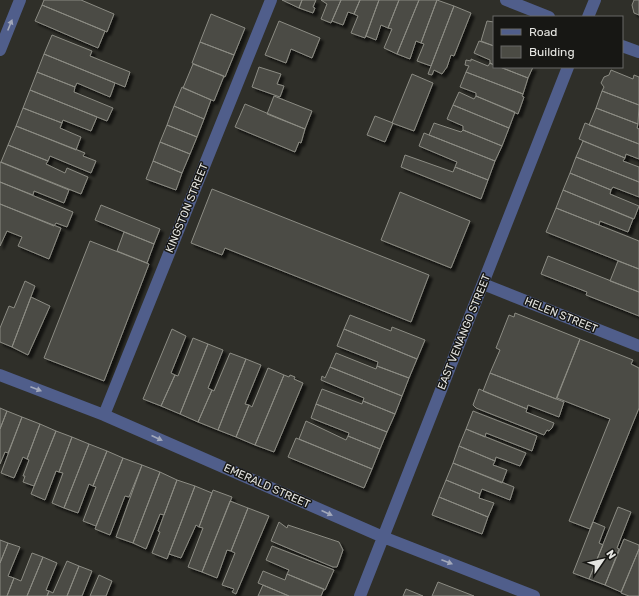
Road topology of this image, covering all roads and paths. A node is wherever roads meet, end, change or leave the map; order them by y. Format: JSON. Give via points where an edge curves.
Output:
{"nodes":[{"id":1,"x":20,"y":0,"type":"edge"},
{"id":2,"x":271,"y":0,"type":"edge"},
{"id":3,"x":506,"y":0,"type":"edge"},
{"id":4,"x":594,"y":0,"type":"edge"},
{"id":5,"x":546,"y":16,"type":"edge"},
{"id":6,"x":588,"y":16,"type":"edge"},
{"id":7,"x":623,"y":46,"type":"edge"},
{"id":8,"x":0,"y":50,"type":"edge"},
{"id":9,"x":639,"y":52,"type":"edge"},
{"id":10,"x":568,"y":68,"type":"edge"},
{"id":11,"x":483,"y":284,"type":"junction"},
{"id":12,"x":639,"y":346,"type":"edge"},
{"id":13,"x":0,"y":375,"type":"edge"},
{"id":14,"x":104,"y":415,"type":"junction"},
{"id":15,"x":383,"y":537,"type":"junction"},
{"id":16,"x":360,"y":596,"type":"edge"},
{"id":17,"x":534,"y":596,"type":"edge"}],
"edges":[{"from":8,"to":1,"type":"street","one_way":true},
{"from":2,"to":14,"type":"street","name":"KINGSTON STREET"},
{"from":3,"to":5,"type":"street"},
{"from":4,"to":6,"type":"street"},
{"from":7,"to":9,"type":"street"},
{"from":10,"to":11,"type":"street","name":"EAST VENANGO STREET"},
{"from":11,"to":12,"type":"street","name":"HELEN STREET"},
{"from":11,"to":15,"type":"street","name":"EAST VENANGO STREET"},
{"from":13,"to":14,"type":"street","name":"EMERALD STREET","one_way":true},
{"from":14,"to":15,"type":"street","name":"EMERALD STREET","one_way":true},
{"from":15,"to":16,"type":"street","name":"EAST VENANGO STREET"},
{"from":15,"to":17,"type":"street","name":"EMERALD STREET","one_way":true}]}
